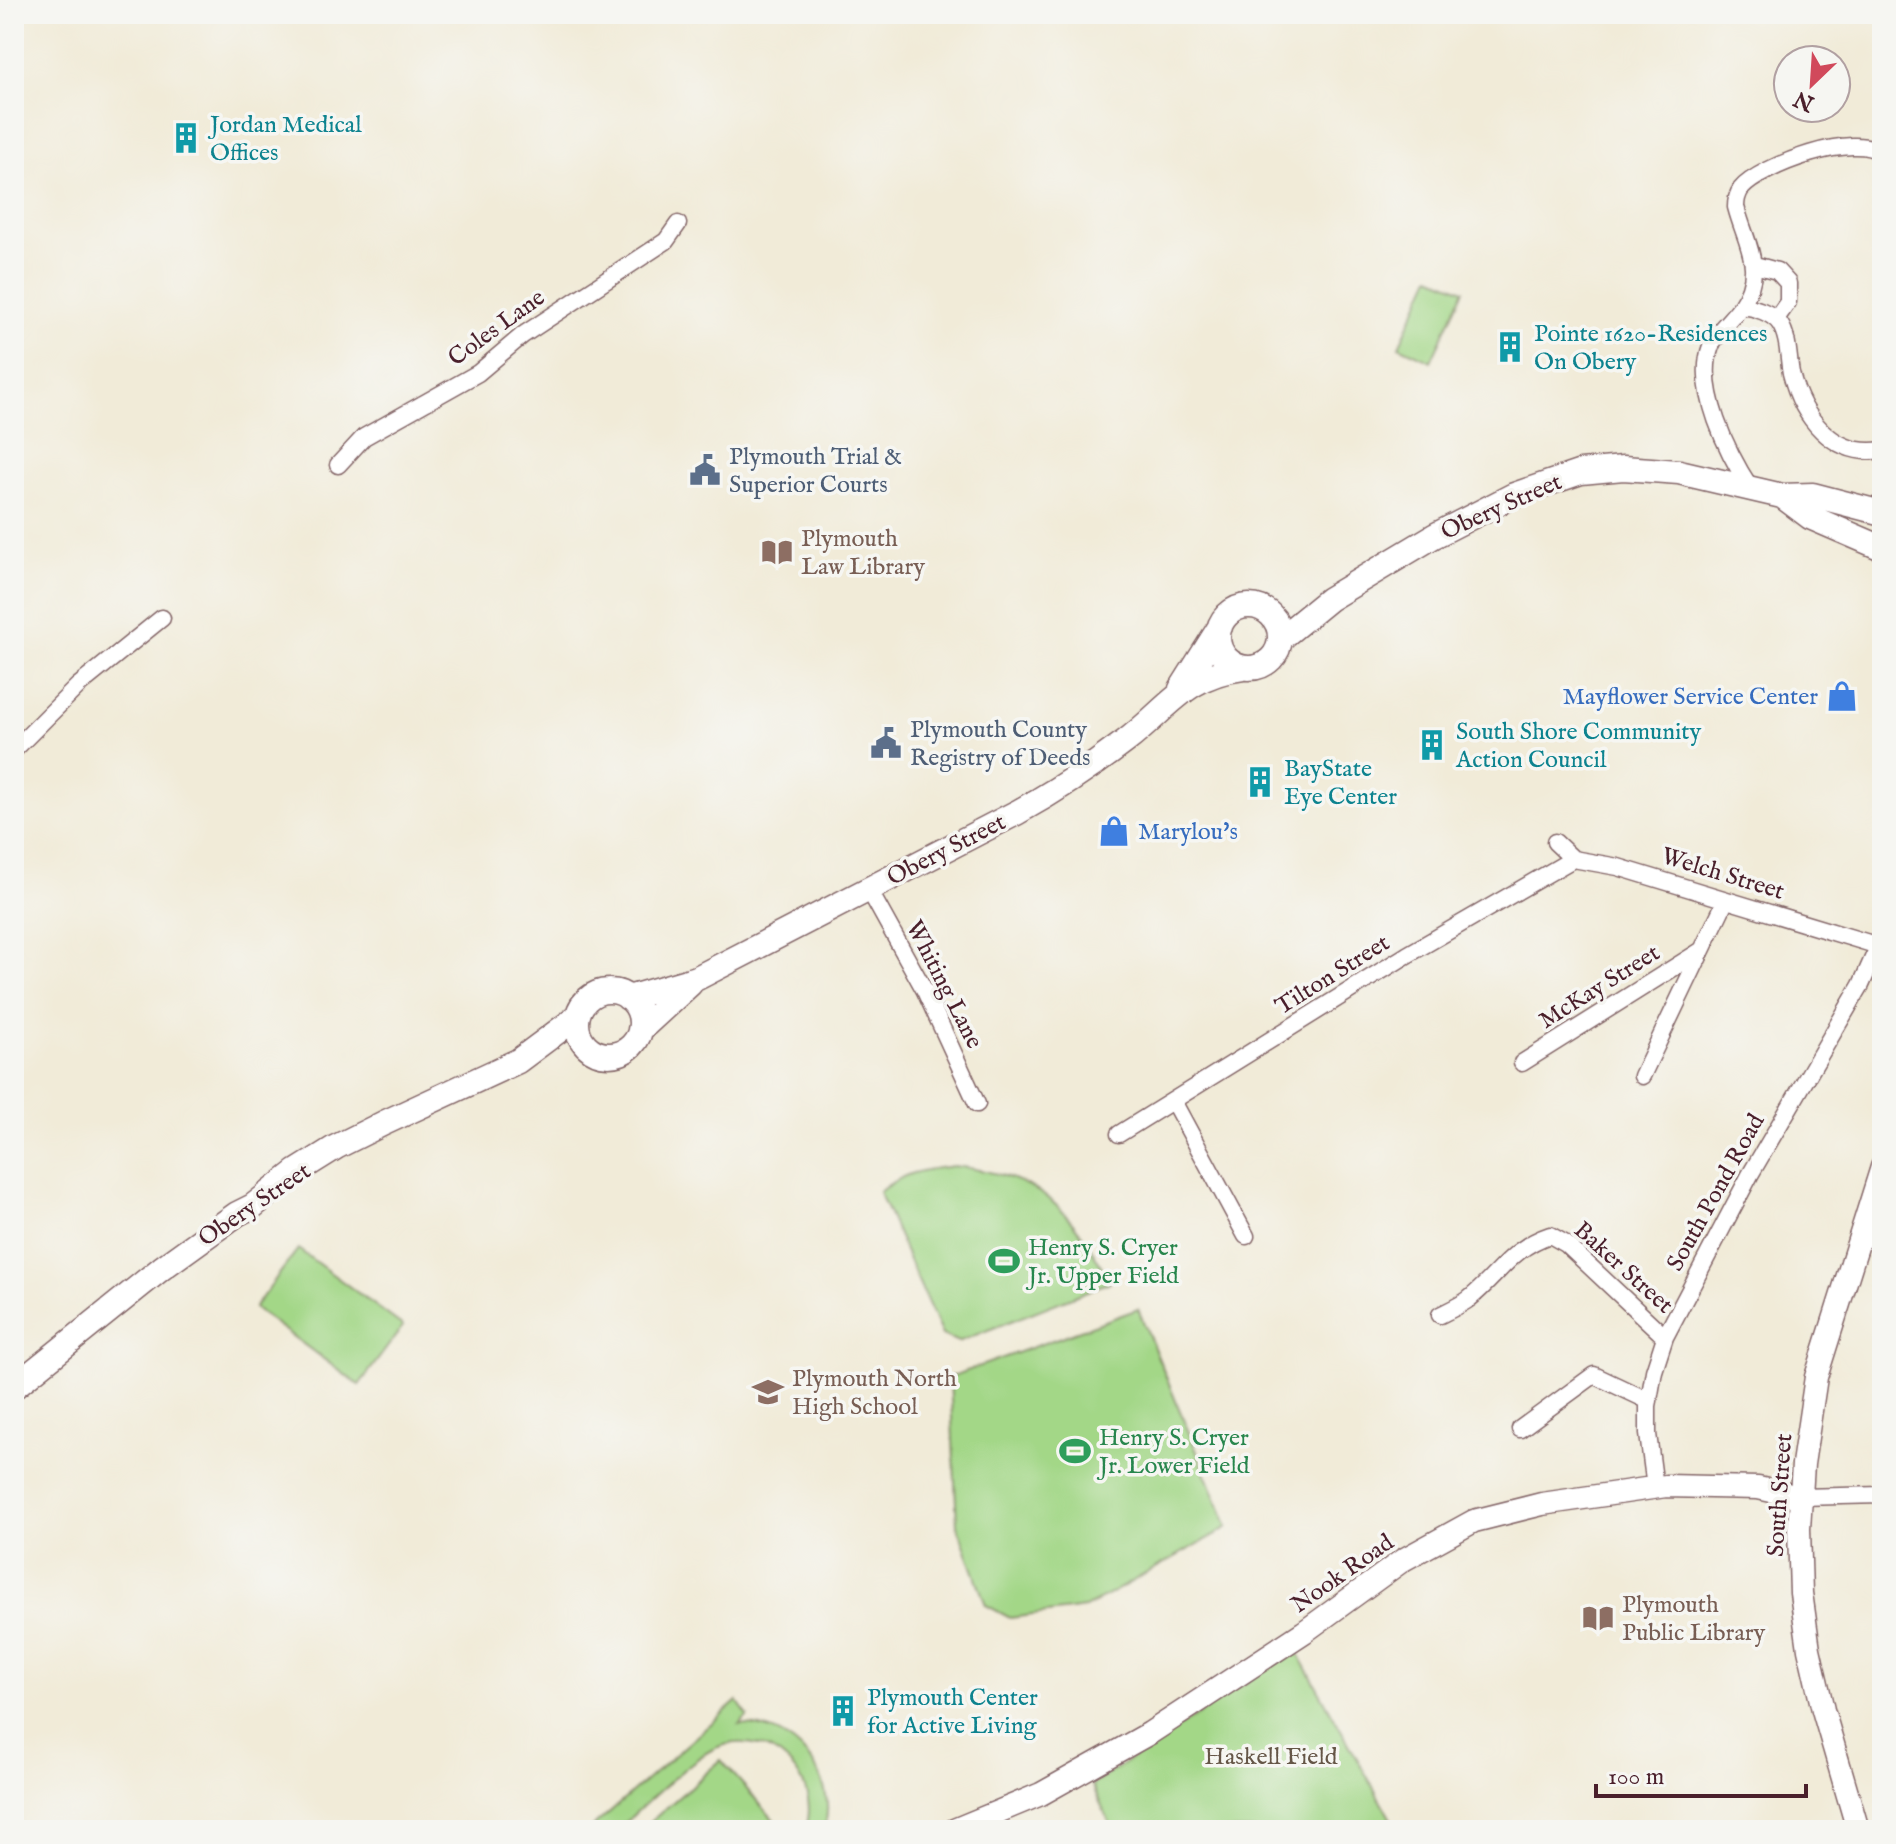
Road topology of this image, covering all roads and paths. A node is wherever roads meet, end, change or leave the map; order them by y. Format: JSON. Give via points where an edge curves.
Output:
{"nodes":[{"id":1,"x":1882,"y":154,"type":"edge"},
{"id":2,"x":678,"y":224,"type":"dead end"},
{"id":3,"x":1755,"y":265,"type":"junction"},
{"id":4,"x":1741,"y":306,"type":"junction"},
{"id":5,"x":1776,"y":319,"type":"junction"},
{"id":6,"x":1882,"y":450,"type":"edge"},
{"id":7,"x":338,"y":465,"type":"dead end"},
{"id":8,"x":1751,"y":489,"type":"junction"},
{"id":9,"x":1782,"y":496,"type":"junction"},
{"id":10,"x":1882,"y":513,"type":"edge"},
{"id":11,"x":1882,"y":548,"type":"edge"},
{"id":12,"x":1329,"y":599,"type":"junction"},
{"id":13,"x":1269,"y":613,"type":"junction"},
{"id":14,"x":162,"y":618,"type":"dead end"},
{"id":15,"x":1220,"y":627,"type":"junction"},
{"id":16,"x":1280,"y":639,"type":"junction"},
{"id":17,"x":1243,"y":668,"type":"junction"},
{"id":18,"x":1178,"y":694,"type":"junction"},
{"id":19,"x":14,"y":750,"type":"edge"},
{"id":20,"x":1555,"y":842,"type":"dead end"},
{"id":21,"x":1573,"y":859,"type":"junction"},
{"id":22,"x":868,"y":888,"type":"junction"},
{"id":23,"x":1726,"y":900,"type":"junction"},
{"id":24,"x":1881,"y":943,"type":"edge"},
{"id":25,"x":1702,"y":950,"type":"junction"},
{"id":26,"x":697,"y":978,"type":"junction"},
{"id":27,"x":628,"y":998,"type":"junction"},
{"id":28,"x":577,"y":1017,"type":"junction"},
{"id":29,"x":640,"y":1030,"type":"junction"},
{"id":30,"x":587,"y":1047,"type":"junction"},
{"id":31,"x":518,"y":1061,"type":"junction"},
{"id":32,"x":1522,"y":1063,"type":"dead end"},
{"id":33,"x":1642,"y":1076,"type":"dead end"},
{"id":34,"x":1173,"y":1101,"type":"junction"},
{"id":35,"x":977,"y":1104,"type":"dead end"},
{"id":36,"x":1119,"y":1134,"type":"dead end"},
{"id":37,"x":1882,"y":1167,"type":"edge"},
{"id":38,"x":1246,"y":1236,"type":"dead end"},
{"id":39,"x":1440,"y":1315,"type":"dead end"},
{"id":40,"x":1665,"y":1337,"type":"junction"},
{"id":41,"x":14,"y":1387,"type":"edge"},
{"id":42,"x":1649,"y":1401,"type":"junction"},
{"id":43,"x":1520,"y":1429,"type":"dead end"},
{"id":44,"x":1655,"y":1487,"type":"junction"},
{"id":45,"x":1882,"y":1495,"type":"edge"},
{"id":46,"x":1800,"y":1497,"type":"junction"},
{"id":47,"x":954,"y":1830,"type":"edge"},
{"id":48,"x":1858,"y":1830,"type":"edge"}],
"edges":[{"from":1,"to":3,"type":"street","via":[[1870,146],[1844,145],[1751,181],[1736,198],[1736,207]]},
{"from":2,"to":7,"type":"street","name":"Coles Lane","via":[[666,241],[523,335],[478,373],[364,437]]},
{"from":3,"to":4,"type":"street"},
{"from":3,"to":5,"type":"street","via":[[1777,271],[1788,283],[1788,302]]},
{"from":4,"to":5,"type":"street"},
{"from":4,"to":8,"type":"street","via":[[1712,343],[1707,375],[1724,439]]},
{"from":5,"to":6,"type":"street","via":[[1796,389],[1818,427],[1844,447]]},
{"from":8,"to":9,"type":"main road","name":"Obery Street"},
{"from":8,"to":12,"type":"main road","name":"Obery Street","via":[[1651,468],[1567,475],[1455,525]]},
{"from":9,"to":10,"type":"main road","name":"Obery Street","via":[[1813,495]]},
{"from":9,"to":11,"type":"main road","name":"Obery Street","via":[[1810,517]]},
{"from":12,"to":13,"type":"main road","name":"Obery Street"},
{"from":12,"to":16,"type":"main road","name":"Obery Street"},
{"from":13,"to":15,"type":"main road","name":"Obery Street","via":[[1241,607]]},
{"from":13,"to":16,"type":"main road"},
{"from":14,"to":19,"type":"street","via":[[78,686]]},
{"from":15,"to":17,"type":"main road","via":[[1225,657]]},
{"from":15,"to":18,"type":"main road","name":"Obery Street"},
{"from":16,"to":17,"type":"main road","name":"Obery Street","via":[[1269,662]]},
{"from":17,"to":18,"type":"main road","name":"Obery Street","via":[[1219,671]]},
{"from":18,"to":22,"type":"main road","name":"Obery Street","via":[[1126,742],[1055,791]]},
{"from":20,"to":21,"type":"street"},
{"from":21,"to":23,"type":"street","name":"Welch Street"},
{"from":21,"to":34,"type":"street","name":"Tilton Street"},
{"from":22,"to":26,"type":"main road","name":"Obery Street"},
{"from":22,"to":35,"type":"street","name":"Whiting Lane","via":[[925,991]]},
{"from":23,"to":24,"type":"street","name":"Welch Street"},
{"from":23,"to":25,"type":"street"},
{"from":24,"to":40,"type":"street","name":"South Pond Road"},
{"from":25,"to":32,"type":"street","name":"McKay Street"},
{"from":25,"to":33,"type":"street"},
{"from":26,"to":27,"type":"main road","name":"Obery Street"},
{"from":26,"to":29,"type":"main road","name":"Obery Street"},
{"from":27,"to":28,"type":"main road","name":"Obery Street","via":[[601,993],[586,1001]]},
{"from":27,"to":29,"type":"main road","via":[[639,1012]]},
{"from":28,"to":30,"type":"main road","via":[[578,1033]]},
{"from":28,"to":31,"type":"main road","name":"Obery Street"},
{"from":29,"to":30,"type":"main road","name":"Obery Street","via":[[634,1043],[619,1053],[601,1054]]},
{"from":30,"to":31,"type":"main road","name":"Obery Street"},
{"from":31,"to":41,"type":"main road","name":"Obery Street","via":[[384,1123],[296,1172],[155,1274]]},
{"from":34,"to":36,"type":"street","name":"Tilton Street"},
{"from":34,"to":38,"type":"street"},
{"from":37,"to":46,"type":"street","name":"South Street","via":[[1816,1377]]},
{"from":39,"to":40,"type":"street","name":"Baker Street","via":[[1468,1299],[1515,1252],[1550,1235]]},
{"from":40,"to":42,"type":"street","name":"South Pond Road"},
{"from":42,"to":43,"type":"street","via":[[1594,1375]]},
{"from":42,"to":44,"type":"street","name":"South Pond Road"},
{"from":44,"to":46,"type":"street","name":"Nook Road","via":[[1758,1488]]},
{"from":44,"to":47,"type":"street","name":"Nook Road","via":[[1542,1504],[1462,1527],[1391,1568],[1150,1733],[1041,1794]]},
{"from":45,"to":46,"type":"street"},
{"from":46,"to":48,"type":"street","name":"South Street","via":[[1800,1568],[1809,1649]]}]}
